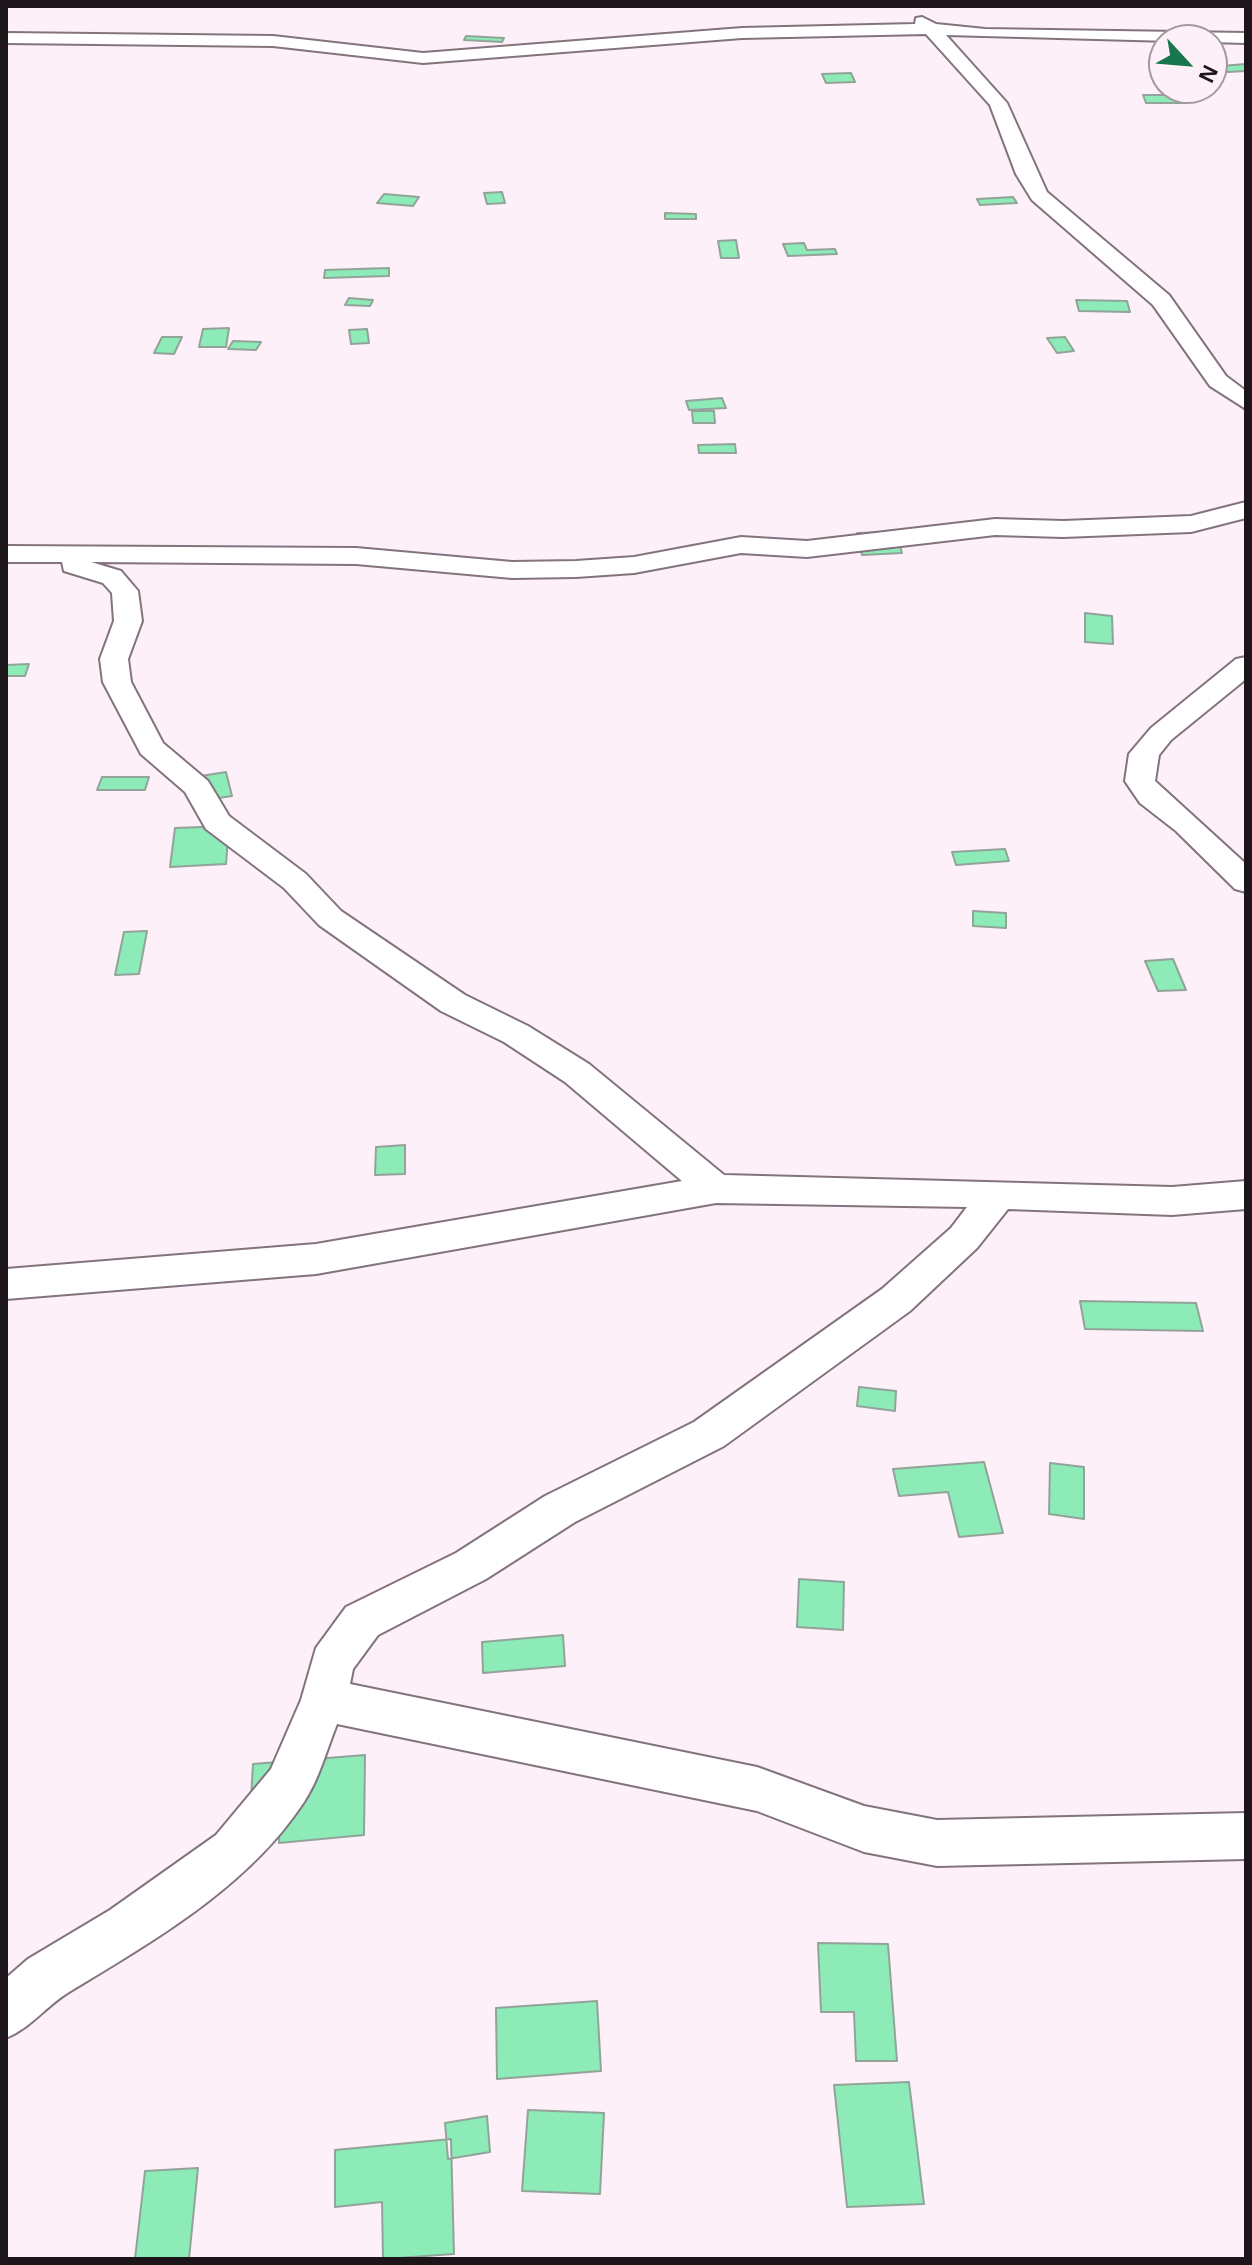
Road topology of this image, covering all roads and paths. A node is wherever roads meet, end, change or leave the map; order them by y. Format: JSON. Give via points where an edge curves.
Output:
{"nodes":[{"id":1,"x":901,"y":9,"type":"dead end"},
{"id":2,"x":1246,"y":20,"type":"edge"},
{"id":3,"x":931,"y":29,"type":"junction"},
{"id":4,"x":1128,"y":34,"type":"junction"},
{"id":5,"x":6,"y":38,"type":"edge"},
{"id":6,"x":1246,"y":38,"type":"edge"},
{"id":7,"x":1246,"y":402,"type":"edge"},
{"id":8,"x":1246,"y":510,"type":"edge"},
{"id":9,"x":6,"y":554,"type":"edge"},
{"id":10,"x":44,"y":556,"type":"junction"},
{"id":11,"x":1246,"y":665,"type":"edge"},
{"id":12,"x":1246,"y":882,"type":"edge"},
{"id":13,"x":716,"y":1189,"type":"junction"},
{"id":14,"x":1246,"y":1195,"type":"edge"},
{"id":15,"x":997,"y":1196,"type":"junction"},
{"id":16,"x":6,"y":1284,"type":"edge"},
{"id":17,"x":324,"y":1700,"type":"junction"},
{"id":18,"x":1246,"y":1836,"type":"edge"},
{"id":19,"x":6,"y":2012,"type":"edge"}],
"edges":[{"from":1,"to":3,"type":"street"},
{"from":2,"to":4,"type":"street","via":[[1149,25]]},
{"from":3,"to":4,"type":"street","via":[[1013,36]]},
{"from":3,"to":5,"type":"street","via":[[742,33],[423,58],[273,41]]},
{"from":3,"to":7,"type":"street","via":[[998,103],[1039,196],[1161,300],[1218,381]]},
{"from":4,"to":6,"type":"street"},
{"from":8,"to":10,"type":"street","via":[[1191,524],[995,527],[807,549],[741,545],[634,565],[576,569],[512,570],[356,556]]},
{"from":9,"to":10,"type":"street"},
{"from":10,"to":13,"type":"street","via":[[112,577],[125,591],[128,621],[114,659],[117,682],[151,748],[197,787],[217,822],[295,881],[330,918],[453,1003],[577,1073]]},
{"from":11,"to":12,"type":"street","via":[[1161,734],[1144,754],[1140,781]]},
{"from":13,"to":15,"type":"street"},
{"from":13,"to":16,"type":"street","via":[[316,1259]]},
{"from":14,"to":15,"type":"street","via":[[1172,1201]]},
{"from":15,"to":17,"type":"street","via":[[964,1238],[896,1300],[709,1434],[560,1509],[471,1566],[362,1621],[332,1662]]},
{"from":17,"to":18,"type":"street","via":[[757,1789],[864,1829],[937,1843]]},
{"from":17,"to":19,"type":"street","via":[[288,1785],[233,1852],[128,1928],[46,1977]]}]}
